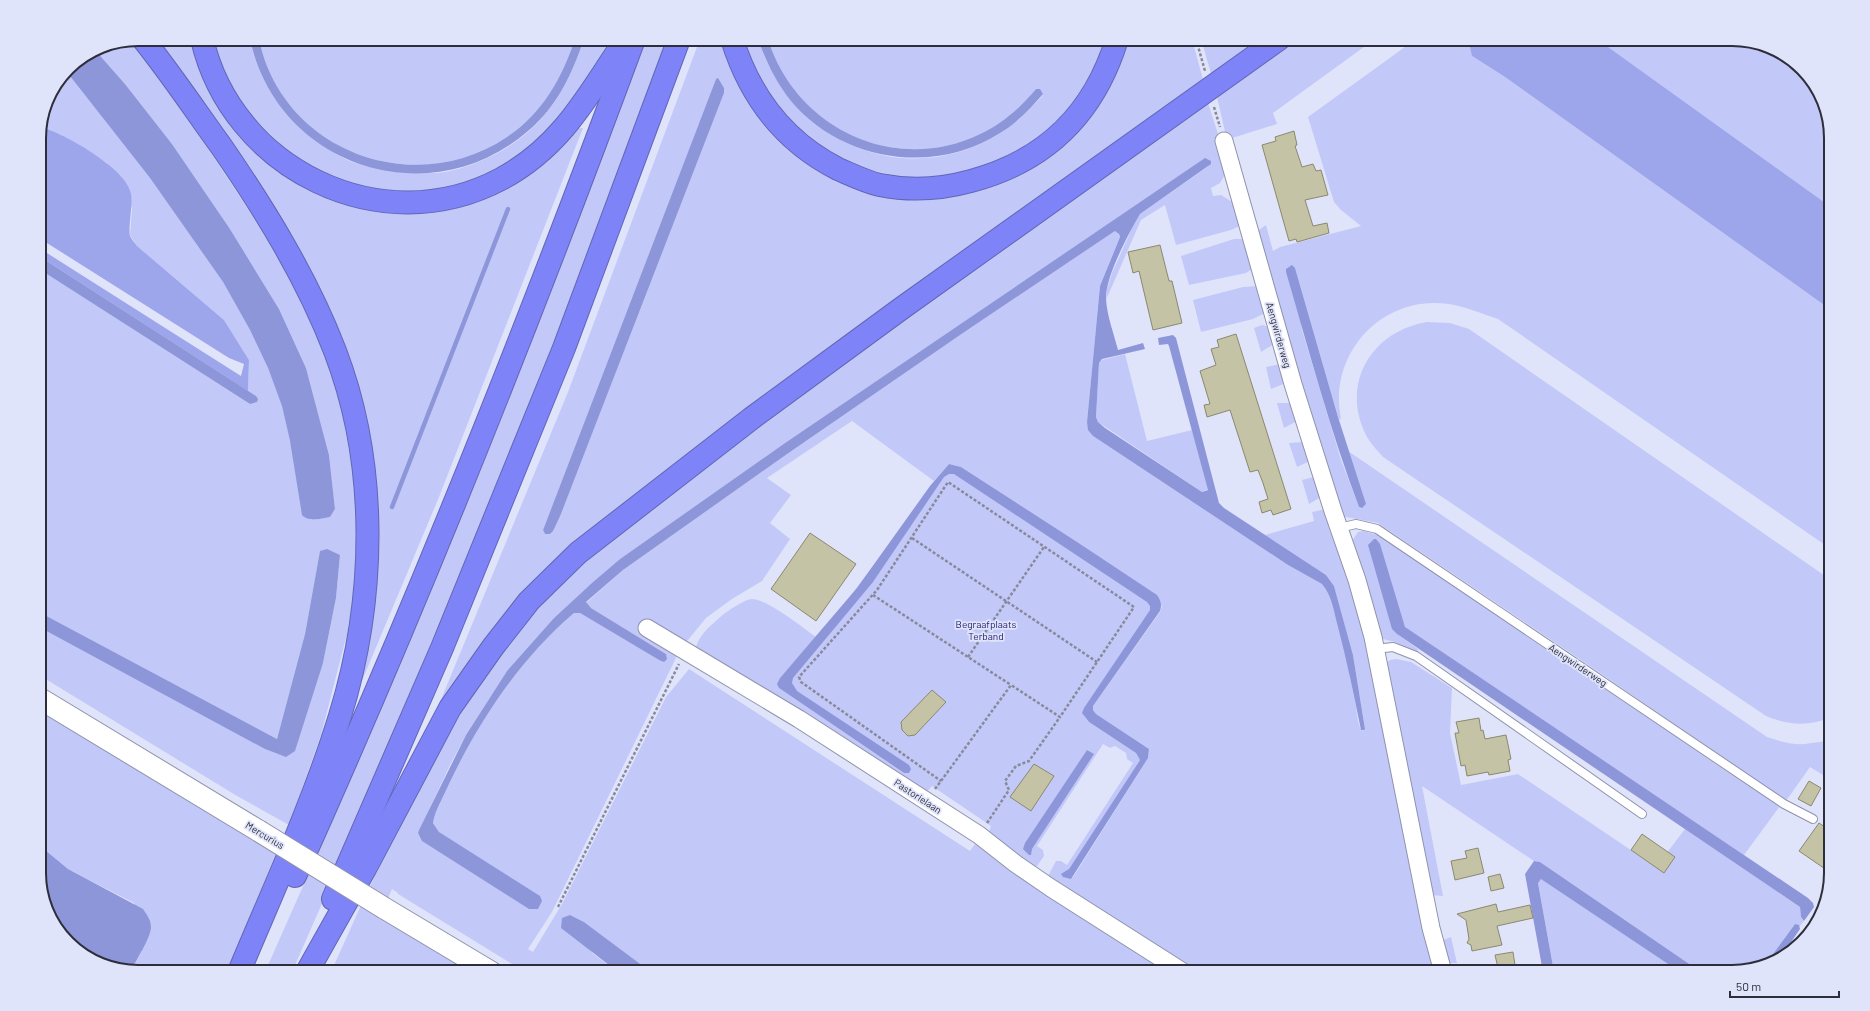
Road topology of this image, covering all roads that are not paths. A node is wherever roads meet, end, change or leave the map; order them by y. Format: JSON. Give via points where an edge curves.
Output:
{"nodes":[{"id":1,"x":149,"y":46,"type":"edge"},
{"id":2,"x":204,"y":46,"type":"edge"},
{"id":3,"x":621,"y":46,"type":"edge"},
{"id":4,"x":631,"y":46,"type":"edge"},
{"id":5,"x":676,"y":46,"type":"edge"},
{"id":6,"x":734,"y":46,"type":"edge"},
{"id":7,"x":1115,"y":46,"type":"edge"},
{"id":8,"x":1269,"y":46,"type":"edge"},
{"id":9,"x":1224,"y":141,"type":"road end"},
{"id":10,"x":1338,"y":528,"type":"junction"},
{"id":11,"x":647,"y":628,"type":"dead end"},
{"id":12,"x":1375,"y":649,"type":"junction"},
{"id":13,"x":46,"y":702,"type":"edge"},
{"id":14,"x":1642,"y":814,"type":"dead end"},
{"id":15,"x":1814,"y":819,"type":"dead end"},
{"id":16,"x":242,"y":965,"type":"edge"},
{"id":17,"x":255,"y":965,"type":"edge"},
{"id":18,"x":305,"y":965,"type":"edge"},
{"id":19,"x":311,"y":965,"type":"edge"},
{"id":20,"x":479,"y":965,"type":"edge"},
{"id":21,"x":1172,"y":965,"type":"edge"},
{"id":22,"x":1441,"y":965,"type":"edge"}],
"edges":[{"from":1,"to":16,"type":"highway","via":[[237,170],[273,226],[320,314],[336,353],[349,397],[367,496],[368,555],[362,616],[341,715],[298,832]]},
{"from":2,"to":3,"type":"highway","via":[[215,79],[228,104],[262,145],[282,161],[324,186],[350,195],[402,202],[426,201],[476,190],[501,179],[540,154],[582,106]]},
{"from":4,"to":17,"type":"highway","via":[[523,332],[402,632]]},
{"from":5,"to":18,"type":"highway","via":[[561,355],[442,648]]},
{"from":6,"to":7,"type":"highway","via":[[752,88],[786,133],[806,149],[828,164],[855,177],[881,185],[935,188],[991,176],[1037,154],[1080,114],[1108,67]]},
{"from":8,"to":19,"type":"highway","via":[[758,413],[578,553],[529,601],[450,708]]},
{"from":9,"to":10,"type":"street","name":"Aengwirderweg","via":[[1293,384]]},
{"from":10,"to":12,"type":"street","name":"Aengwirderweg","via":[[1366,609]]},
{"from":10,"to":15,"type":"lane","name":"Aengwirderweg","via":[[1356,524],[1377,529],[1784,804]]},
{"from":11,"to":21,"type":"street","name":"Pastorielaan","via":[[799,720],[979,835],[1051,888]]},
{"from":12,"to":14,"type":"lane","via":[[1393,647],[1416,656]]},
{"from":12,"to":22,"type":"street","name":"Aengwirderweg","via":[[1431,928]]},
{"from":13,"to":20,"type":"street","name":"Mercurius","bridge":true}]}
